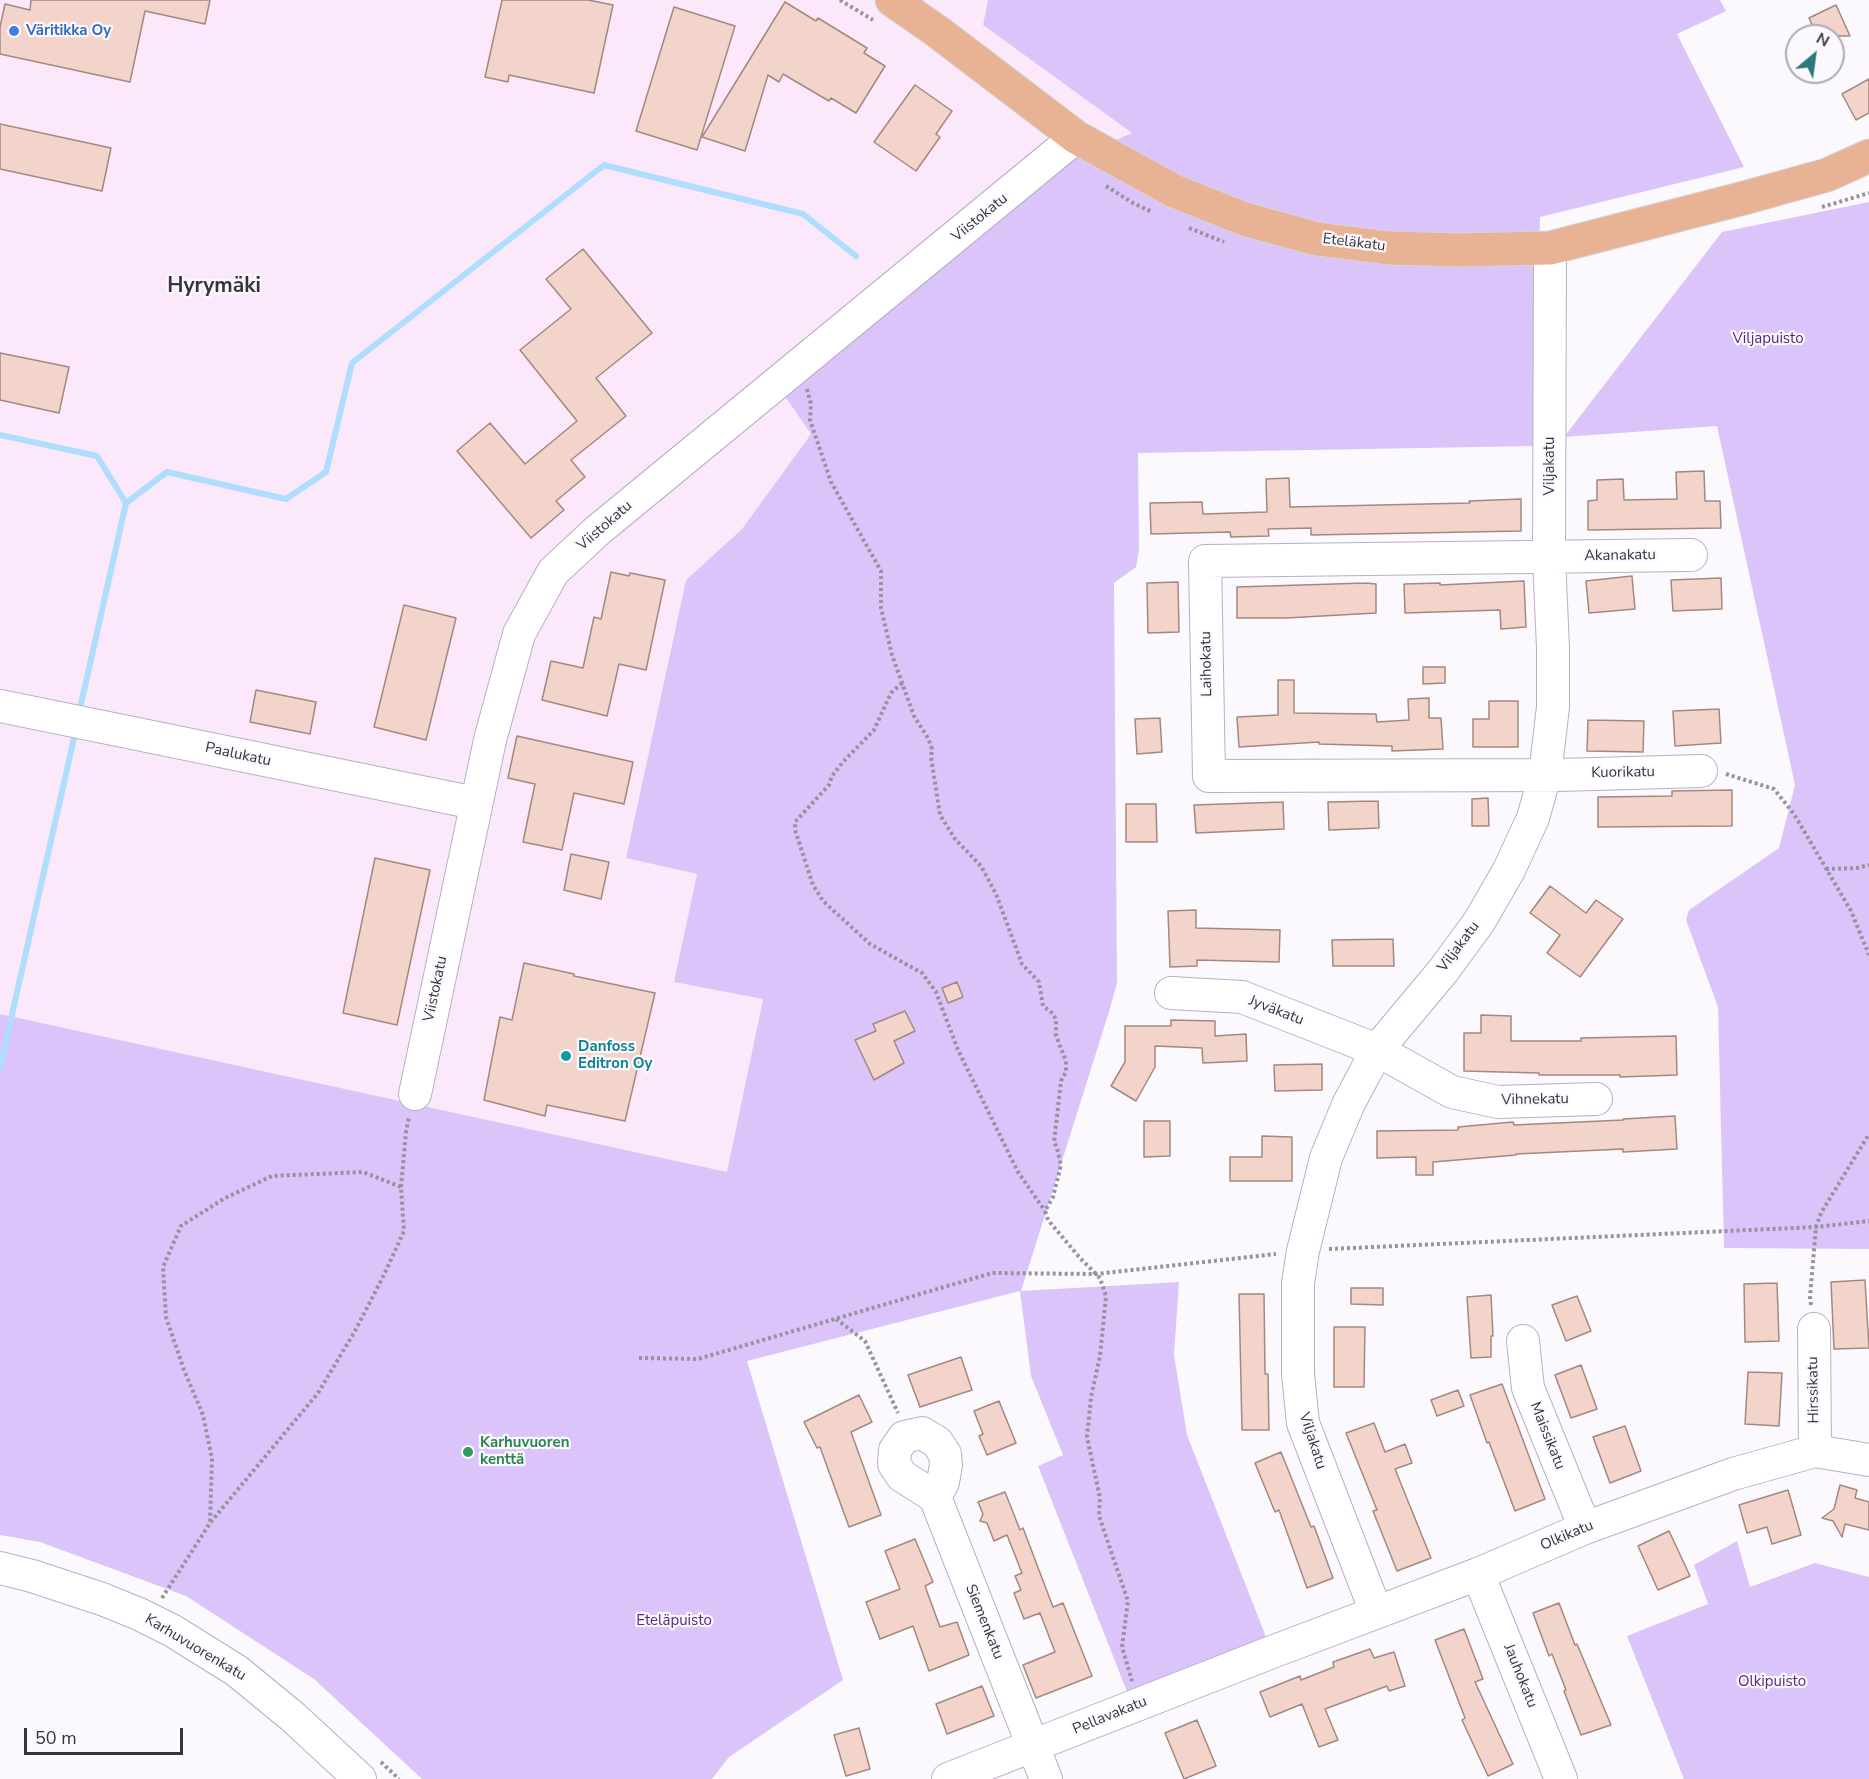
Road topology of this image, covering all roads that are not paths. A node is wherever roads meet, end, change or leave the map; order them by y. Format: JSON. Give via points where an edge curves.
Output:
{"nodes":[{"id":1,"x":885,"y":12,"type":"edge"},
{"id":2,"x":1077,"y":137,"type":"junction"},
{"id":3,"x":1869,"y":156,"type":"edge"},
{"id":4,"x":1550,"y":248,"type":"junction"},
{"id":5,"x":1691,"y":555,"type":"dead end"},
{"id":6,"x":1549,"y":557,"type":"junction"},
{"id":7,"x":0,"y":706,"type":"edge"},
{"id":8,"x":1701,"y":771,"type":"road end"},
{"id":9,"x":1545,"y":775,"type":"junction"},
{"id":10,"x":475,"y":803,"type":"junction"},
{"id":11,"x":1171,"y":993,"type":"dead end"},
{"id":12,"x":1377,"y":1050,"type":"junction"},
{"id":13,"x":415,"y":1094,"type":"road end"},
{"id":14,"x":1596,"y":1099,"type":"dead end"},
{"id":15,"x":1814,"y":1329,"type":"road end"},
{"id":16,"x":1522,"y":1341,"type":"dead end"},
{"id":17,"x":910,"y":1436,"type":"road end"},
{"id":18,"x":1815,"y":1451,"type":"junction"},
{"id":19,"x":1869,"y":1460,"type":"edge"},
{"id":20,"x":1585,"y":1528,"type":"junction"},
{"id":21,"x":0,"y":1568,"type":"edge"},
{"id":22,"x":1478,"y":1574,"type":"junction"},
{"id":23,"x":1376,"y":1612,"type":"junction"},
{"id":24,"x":1272,"y":1652,"type":"joint"},
{"id":25,"x":1034,"y":1747,"type":"junction"},
{"id":26,"x":360,"y":1779,"type":"edge"},
{"id":27,"x":948,"y":1779,"type":"edge"},
{"id":28,"x":1046,"y":1779,"type":"edge"},
{"id":29,"x":1560,"y":1779,"type":"edge"}],
"edges":[{"from":1,"to":2,"type":"main road","name":"Eteläkatu","via":[[938,32]]},
{"from":2,"to":4,"type":"main road","name":"Eteläkatu","via":[[1174,192],[1244,219],[1317,239],[1400,248]]},
{"from":2,"to":10,"type":"street","name":"Viistokatu","via":[[597,531],[553,572],[519,633]]},
{"from":3,"to":4,"type":"main road","name":"Eteläkatu","via":[[1817,178]]},
{"from":4,"to":6,"type":"street","name":"Viljakatu"},
{"from":5,"to":6,"type":"street","name":"Akanakatu"},
{"from":6,"to":9,"type":"street","name":"Viljakatu","via":[[1553,707]]},
{"from":6,"to":9,"type":"street","name":"Laihokatu","via":[[1205,561],[1209,776]]},
{"from":7,"to":10,"type":"street","name":"Paalukatu"},
{"from":8,"to":9,"type":"street","name":"Kuorikatu"},
{"from":9,"to":12,"type":"street","name":"Viljakatu","via":[[1533,818],[1479,922]]},
{"from":10,"to":13,"type":"street","name":"Viistokatu"},
{"from":11,"to":12,"type":"street","name":"Jyväkatu","via":[[1242,998]]},
{"from":12,"to":14,"type":"street","name":"Vihnekatu","via":[[1452,1092],[1498,1102]]},
{"from":12,"to":23,"type":"street","name":"Viljakatu","via":[[1326,1158],[1303,1251],[1297,1325],[1303,1423]]},
{"from":15,"to":18,"type":"street","name":"Hirssikatu"},
{"from":16,"to":20,"type":"street","name":"Maissikatu","via":[[1528,1388]]},
{"from":17,"to":25,"type":"street","name":"Siemenkatu","via":[[922,1433],[937,1442],[945,1454],[943,1482],[935,1497]]},
{"from":18,"to":19,"type":"street","name":"Olkikatu"},
{"from":18,"to":20,"type":"street","name":"Olkikatu","via":[[1732,1474]]},
{"from":20,"to":22,"type":"street","name":"Olkikatu"},
{"from":21,"to":26,"type":"street","name":"Karhuvuorenkatu","via":[[102,1599],[173,1631],[237,1671],[294,1717]]},
{"from":22,"to":23,"type":"street","name":"Olkikatu"},
{"from":22,"to":29,"type":"street","name":"Jauhokatu"},
{"from":23,"to":24,"type":"street","name":"Olkikatu"},
{"from":24,"to":25,"type":"street","name":"Pellavakatu"},
{"from":25,"to":27,"type":"street","name":"Pellavakatu"},
{"from":25,"to":28,"type":"street","name":"Siemenkatu"}]}
